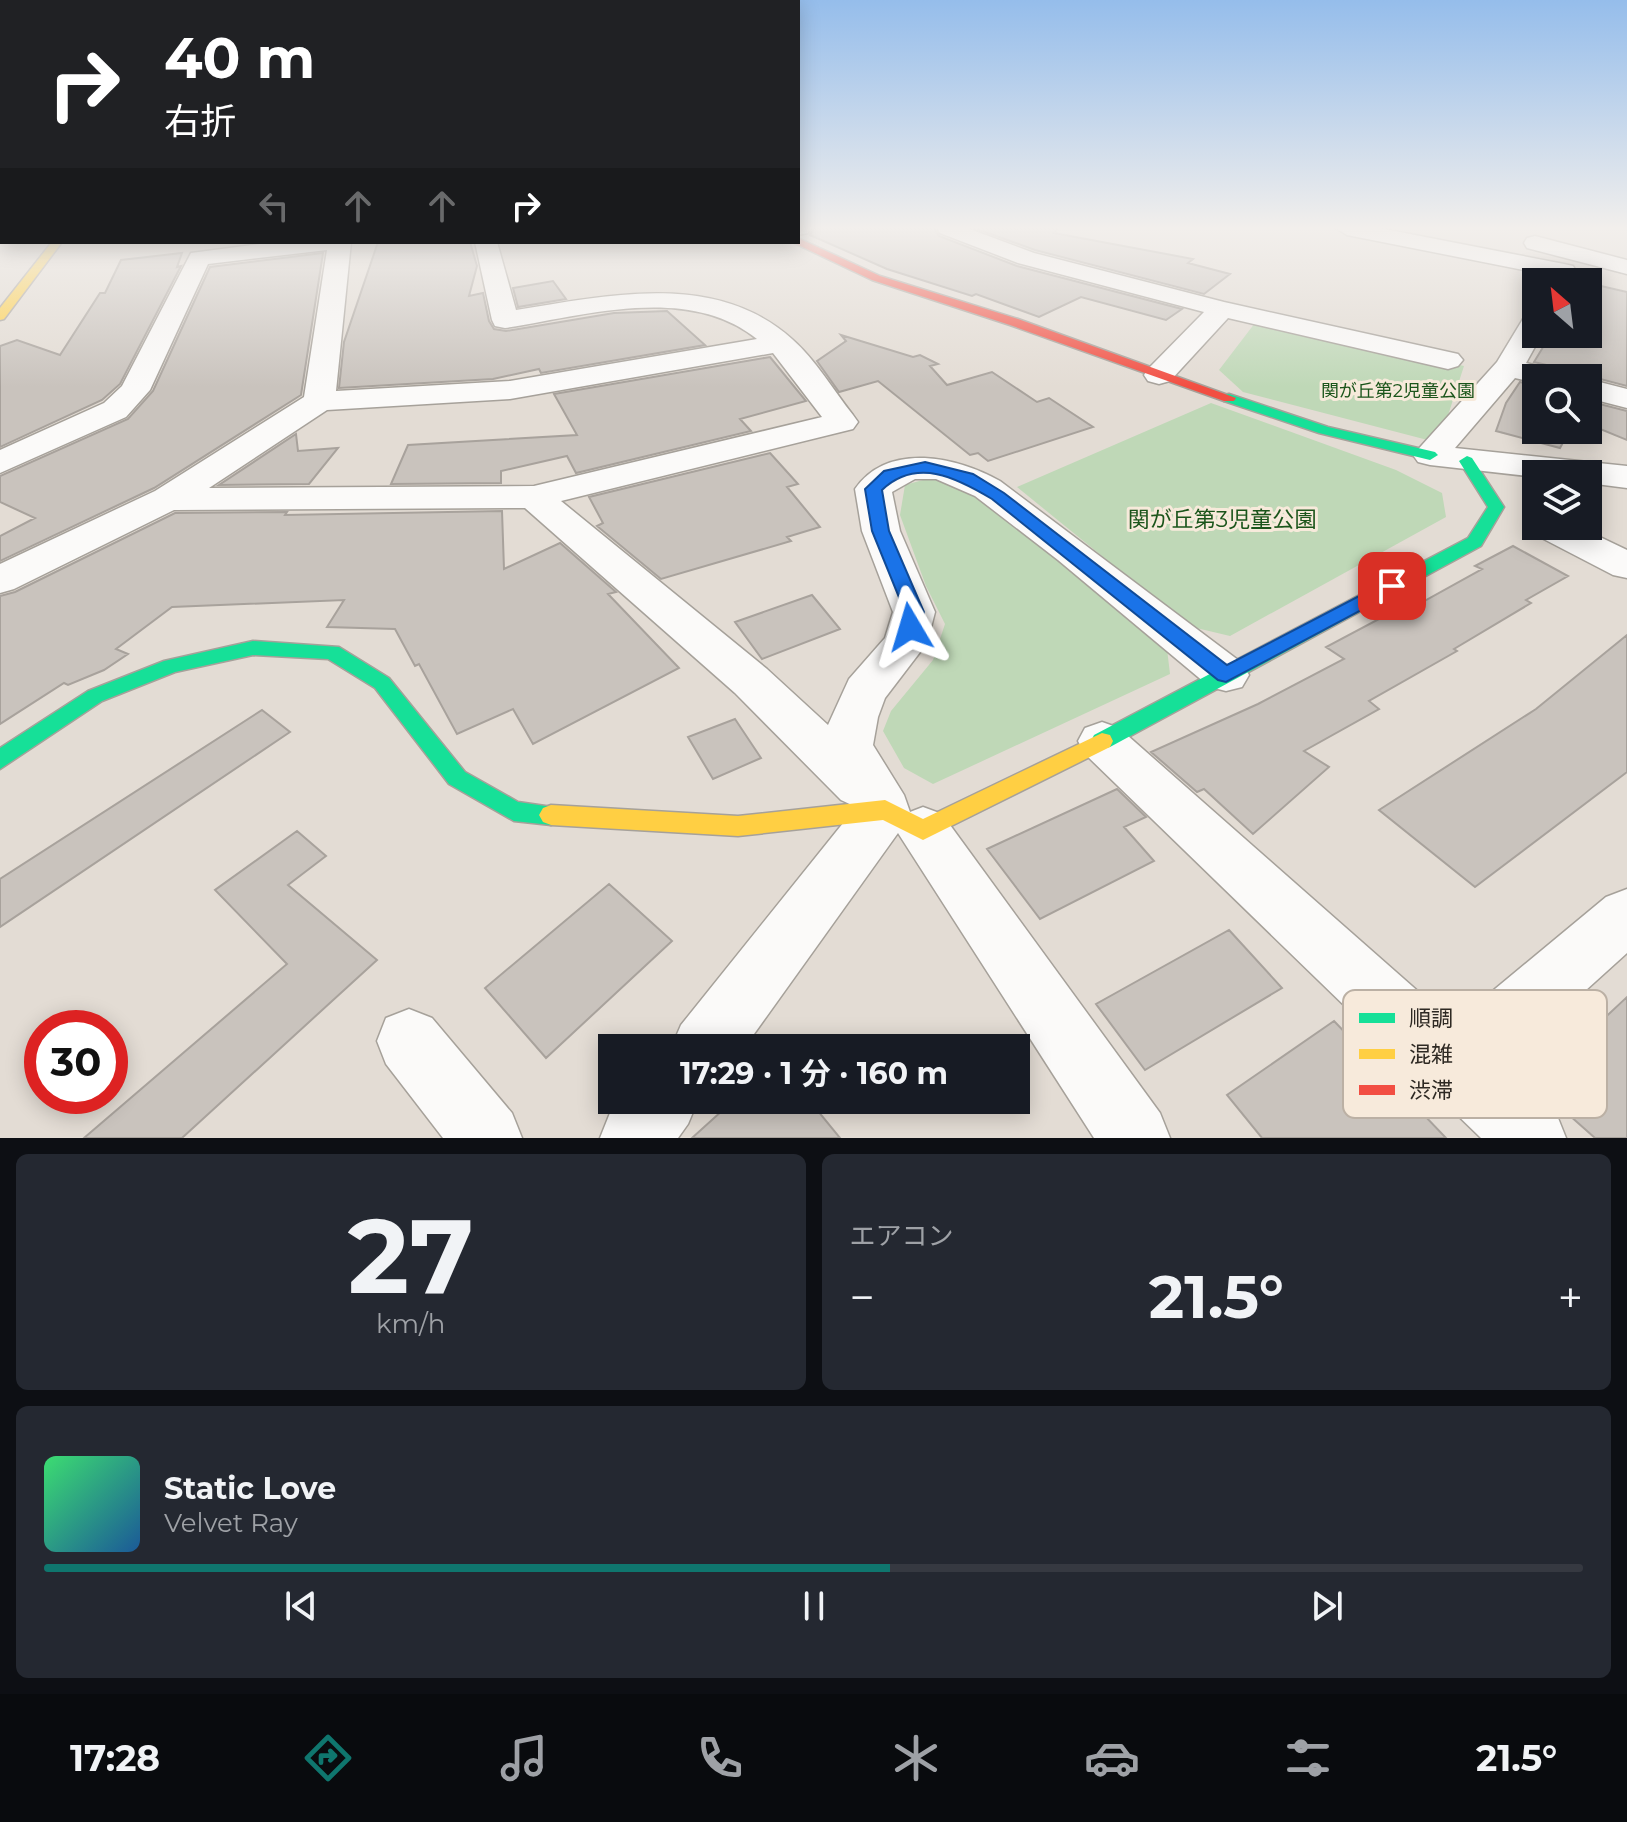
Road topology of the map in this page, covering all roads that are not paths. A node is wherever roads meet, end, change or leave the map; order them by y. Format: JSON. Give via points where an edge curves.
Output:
{"nodes":[{"id":1,"x":27,"y":281,"type":"edge"},
{"id":2,"x":188,"y":281,"type":"edge"},
{"id":3,"x":333,"y":281,"type":"edge"},
{"id":4,"x":496,"y":281,"type":"edge"},
{"id":5,"x":886,"y":281,"type":"edge"},
{"id":6,"x":1115,"y":281,"type":"edge"},
{"id":7,"x":1602,"y":283,"type":"edge"},
{"id":8,"x":1627,"y":286,"type":"edge"},
{"id":9,"x":1222,"y":309,"type":"junction"},
{"id":10,"x":0,"y":316,"type":"edge"},
{"id":11,"x":780,"y":343,"type":"junction"},
{"id":12,"x":1522,"y":344,"type":"edge"},
{"id":13,"x":1448,"y":360,"type":"dead end"},
{"id":14,"x":1509,"y":367,"type":"junction"},
{"id":15,"x":1522,"y":370,"type":"edge"},
{"id":16,"x":1159,"y":375,"type":"junction"},
{"id":17,"x":1602,"y":392,"type":"edge"},
{"id":18,"x":1627,"y":399,"type":"edge"},
{"id":19,"x":319,"y":401,"type":"junction"},
{"id":20,"x":1430,"y":455,"type":"junction"},
{"id":21,"x":1467,"y":461,"type":"junction"},
{"id":22,"x":0,"y":463,"type":"edge"},
{"id":23,"x":1627,"y":477,"type":"edge"},
{"id":24,"x":534,"y":497,"type":"junction"},
{"id":25,"x":168,"y":499,"type":"junction"},
{"id":26,"x":1496,"y":507,"type":"junction"},
{"id":27,"x":1522,"y":516,"type":"edge"},
{"id":28,"x":1575,"y":540,"type":"edge"},
{"id":29,"x":1627,"y":566,"type":"edge"},
{"id":30,"x":0,"y":580,"type":"edge"},
{"id":31,"x":1226,"y":675,"type":"junction"},
{"id":32,"x":1102,"y":741,"type":"junction"},
{"id":33,"x":0,"y":760,"type":"edge"},
{"id":34,"x":904,"y":820,"type":"junction"},
{"id":35,"x":1627,"y":916,"type":"edge"},
{"id":36,"x":1371,"y":990,"type":"edge"},
{"id":37,"x":1541,"y":990,"type":"edge"},
{"id":38,"x":716,"y":1034,"type":"edge"},
{"id":39,"x":409,"y":1041,"type":"dead end"},
{"id":40,"x":653,"y":1114,"type":"edge"},
{"id":41,"x":1509,"y":1118,"type":"edge"},
{"id":42,"x":487,"y":1138,"type":"edge"},
{"id":43,"x":635,"y":1138,"type":"edge"},
{"id":44,"x":1135,"y":1138,"type":"edge"},
{"id":45,"x":1531,"y":1138,"type":"edge"}],
"edges":[{"from":1,"to":10,"type":"street"},
{"from":2,"to":22,"type":"street","via":[[135,390],[115,410]]},
{"from":3,"to":19,"type":"street"},
{"from":4,"to":11,"type":"street","via":[[505,320],[638,301],[698,303],[733,312]]},
{"from":5,"to":16,"type":"street"},
{"from":6,"to":9,"type":"street"},
{"from":7,"to":8,"type":"street"},
{"from":9,"to":13,"type":"street"},
{"from":9,"to":16,"type":"street"},
{"from":11,"to":19,"type":"street","via":[[510,390]]},
{"from":11,"to":24,"type":"street","via":[[842,422]]},
{"from":12,"to":14,"type":"street"},
{"from":14,"to":15,"type":"street"},
{"from":14,"to":20,"type":"street"},
{"from":16,"to":20,"type":"street","via":[[1324,430]]},
{"from":17,"to":18,"type":"street"},
{"from":19,"to":25,"type":"street"},
{"from":20,"to":21,"type":"street"},
{"from":21,"to":23,"type":"street"},
{"from":21,"to":26,"type":"street"},
{"from":24,"to":25,"type":"street"},
{"from":24,"to":34,"type":"street","via":[[751,681]]},
{"from":25,"to":30,"type":"street"},
{"from":26,"to":27,"type":"street"},
{"from":26,"to":31,"type":"street","via":[[1475,542]]},
{"from":28,"to":29,"type":"street"},
{"from":31,"to":32,"type":"street"},
{"from":31,"to":34,"type":"street","via":[[978,484],[925,467],[890,474],[873,489],[874,506],[914,612],[905,643],[865,691],[848,747]]},
{"from":32,"to":34,"type":"street"},
{"from":32,"to":36,"type":"street"},
{"from":33,"to":34,"type":"street","via":[[95,696],[171,666],[253,648],[332,652],[382,683],[457,778],[514,811],[738,826]]},
{"from":34,"to":38,"type":"street"},
{"from":34,"to":44,"type":"street"},
{"from":35,"to":37,"type":"street"},
{"from":39,"to":42,"type":"street"},
{"from":40,"to":43,"type":"street"},
{"from":41,"to":45,"type":"street"}]}
